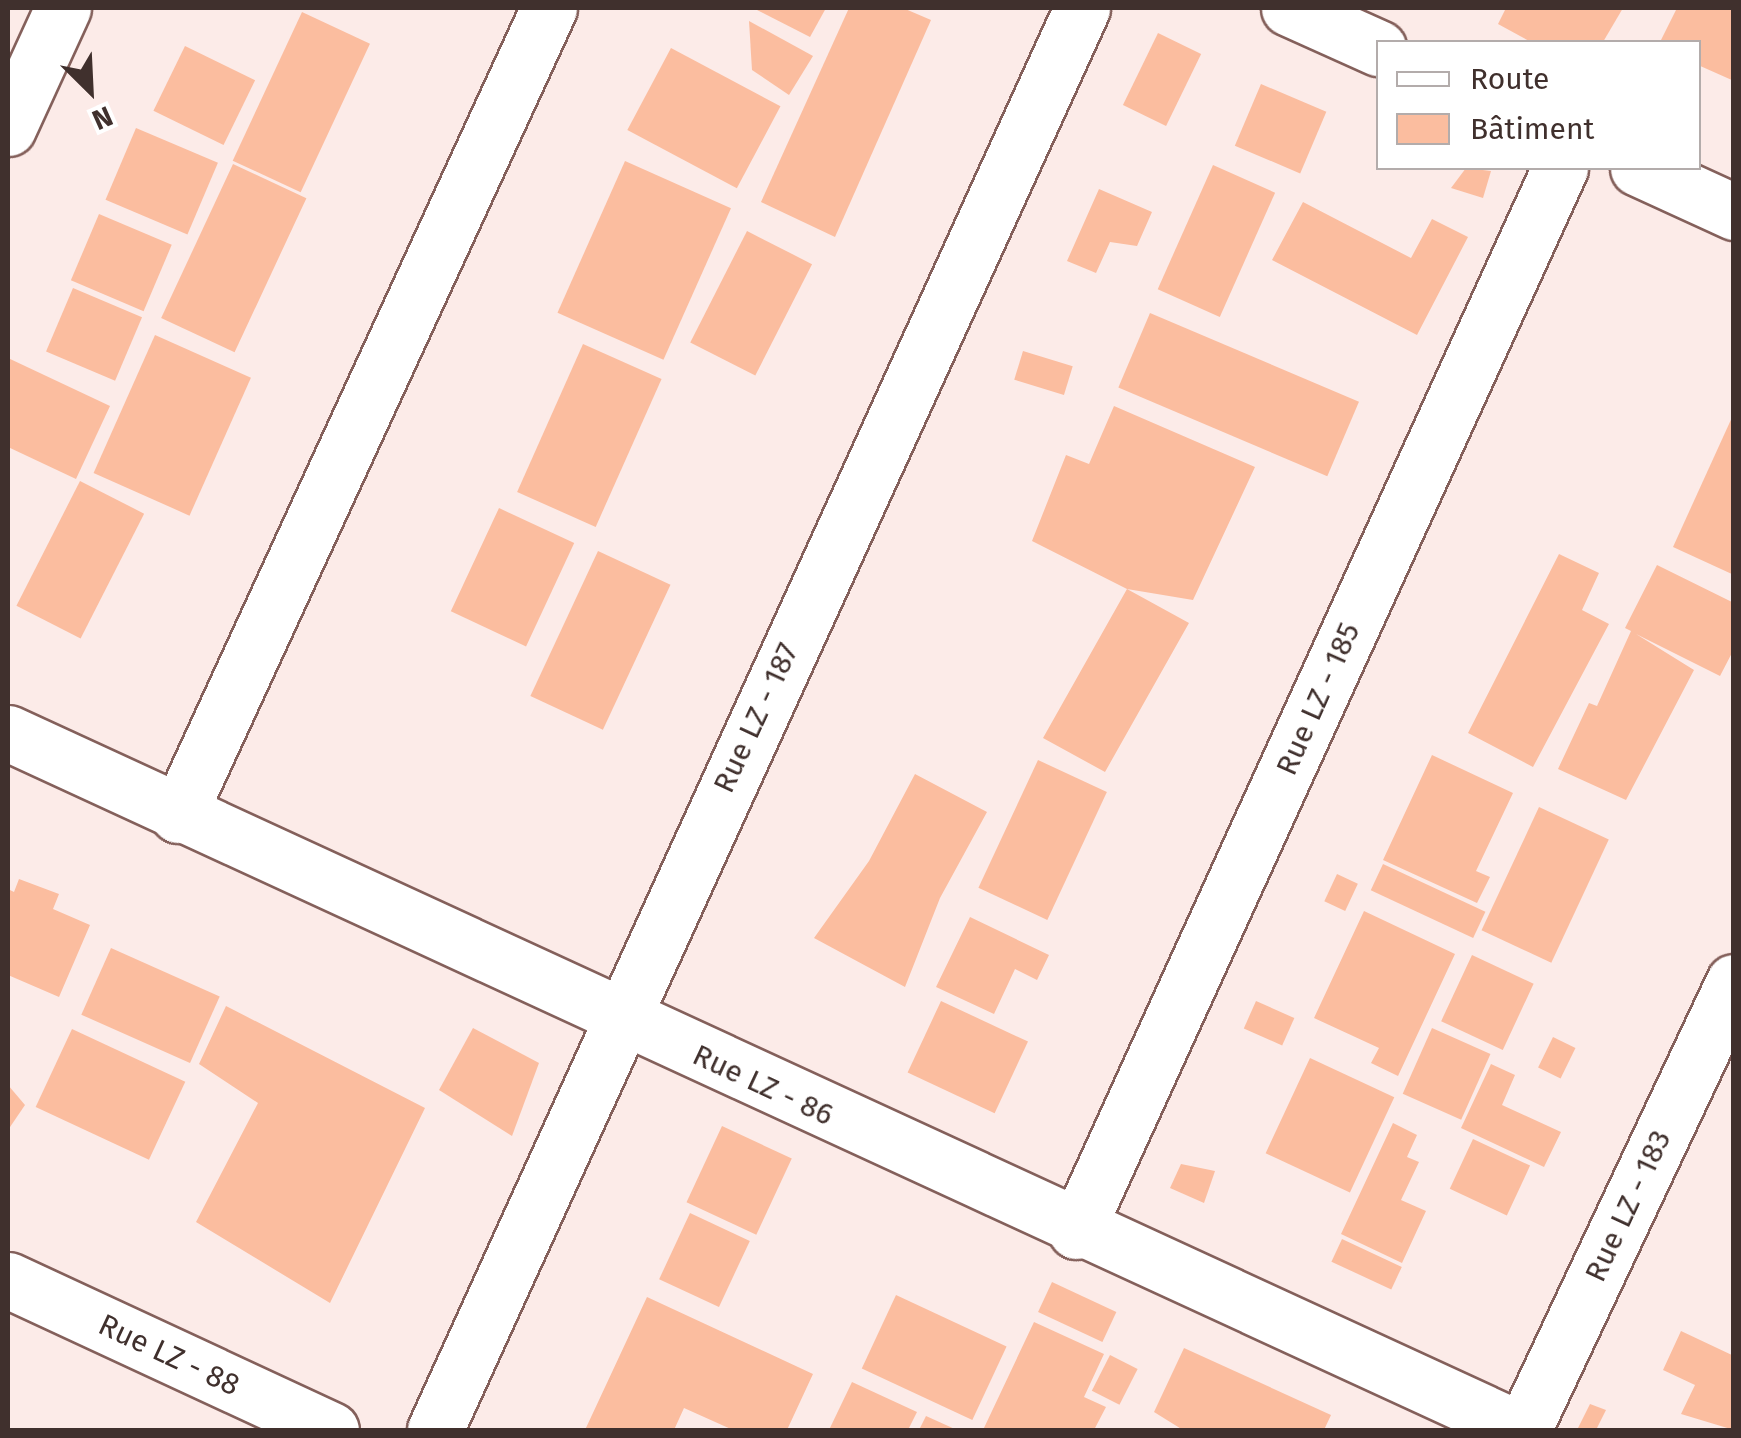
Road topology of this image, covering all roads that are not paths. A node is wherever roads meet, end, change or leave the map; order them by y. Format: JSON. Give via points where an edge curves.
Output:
{"nodes":[{"id":1,"x":63,"y":8,"type":"edge"},
{"id":2,"x":549,"y":8,"type":"edge"},
{"id":3,"x":1082,"y":8,"type":"edge"},
{"id":4,"x":1290,"y":8,"type":"edge"},
{"id":5,"x":1376,"y":47,"type":"edge"},
{"id":6,"x":8,"y":128,"type":"edge"},
{"id":7,"x":1559,"y":170,"type":"edge"},
{"id":8,"x":1642,"y":170,"type":"edge"},
{"id":9,"x":1734,"y":212,"type":"edge"},
{"id":10,"x":8,"y":733,"type":"edge"},
{"id":11,"x":178,"y":815,"type":"junction"},
{"id":12,"x":1734,"y":982,"type":"edge"},
{"id":13,"x":619,"y":1018,"type":"junction"},
{"id":14,"x":1076,"y":1231,"type":"junction"},
{"id":15,"x":8,"y":1280,"type":"edge"},
{"id":16,"x":331,"y":1430,"type":"edge"},
{"id":17,"x":435,"y":1430,"type":"edge"},
{"id":18,"x":1522,"y":1430,"type":"edge"}],
"edges":[{"from":1,"to":6,"type":"street"},
{"from":2,"to":11,"type":"street"},
{"from":3,"to":13,"type":"street","name":"Rue LZ - 187"},
{"from":4,"to":5,"type":"street"},
{"from":7,"to":14,"type":"street","name":"Rue LZ - 185"},
{"from":8,"to":9,"type":"street"},
{"from":10,"to":11,"type":"street","name":"Rue LZ - 86"},
{"from":11,"to":13,"type":"street","name":"Rue LZ - 86"},
{"from":12,"to":18,"type":"street","name":"Rue LZ - 183"},
{"from":13,"to":14,"type":"street","name":"Rue LZ - 86"},
{"from":13,"to":17,"type":"street","name":"Rue LZ - 187"},
{"from":14,"to":18,"type":"street","name":"Rue LZ - 86"},
{"from":15,"to":16,"type":"street","name":"Rue LZ - 88"}]}
